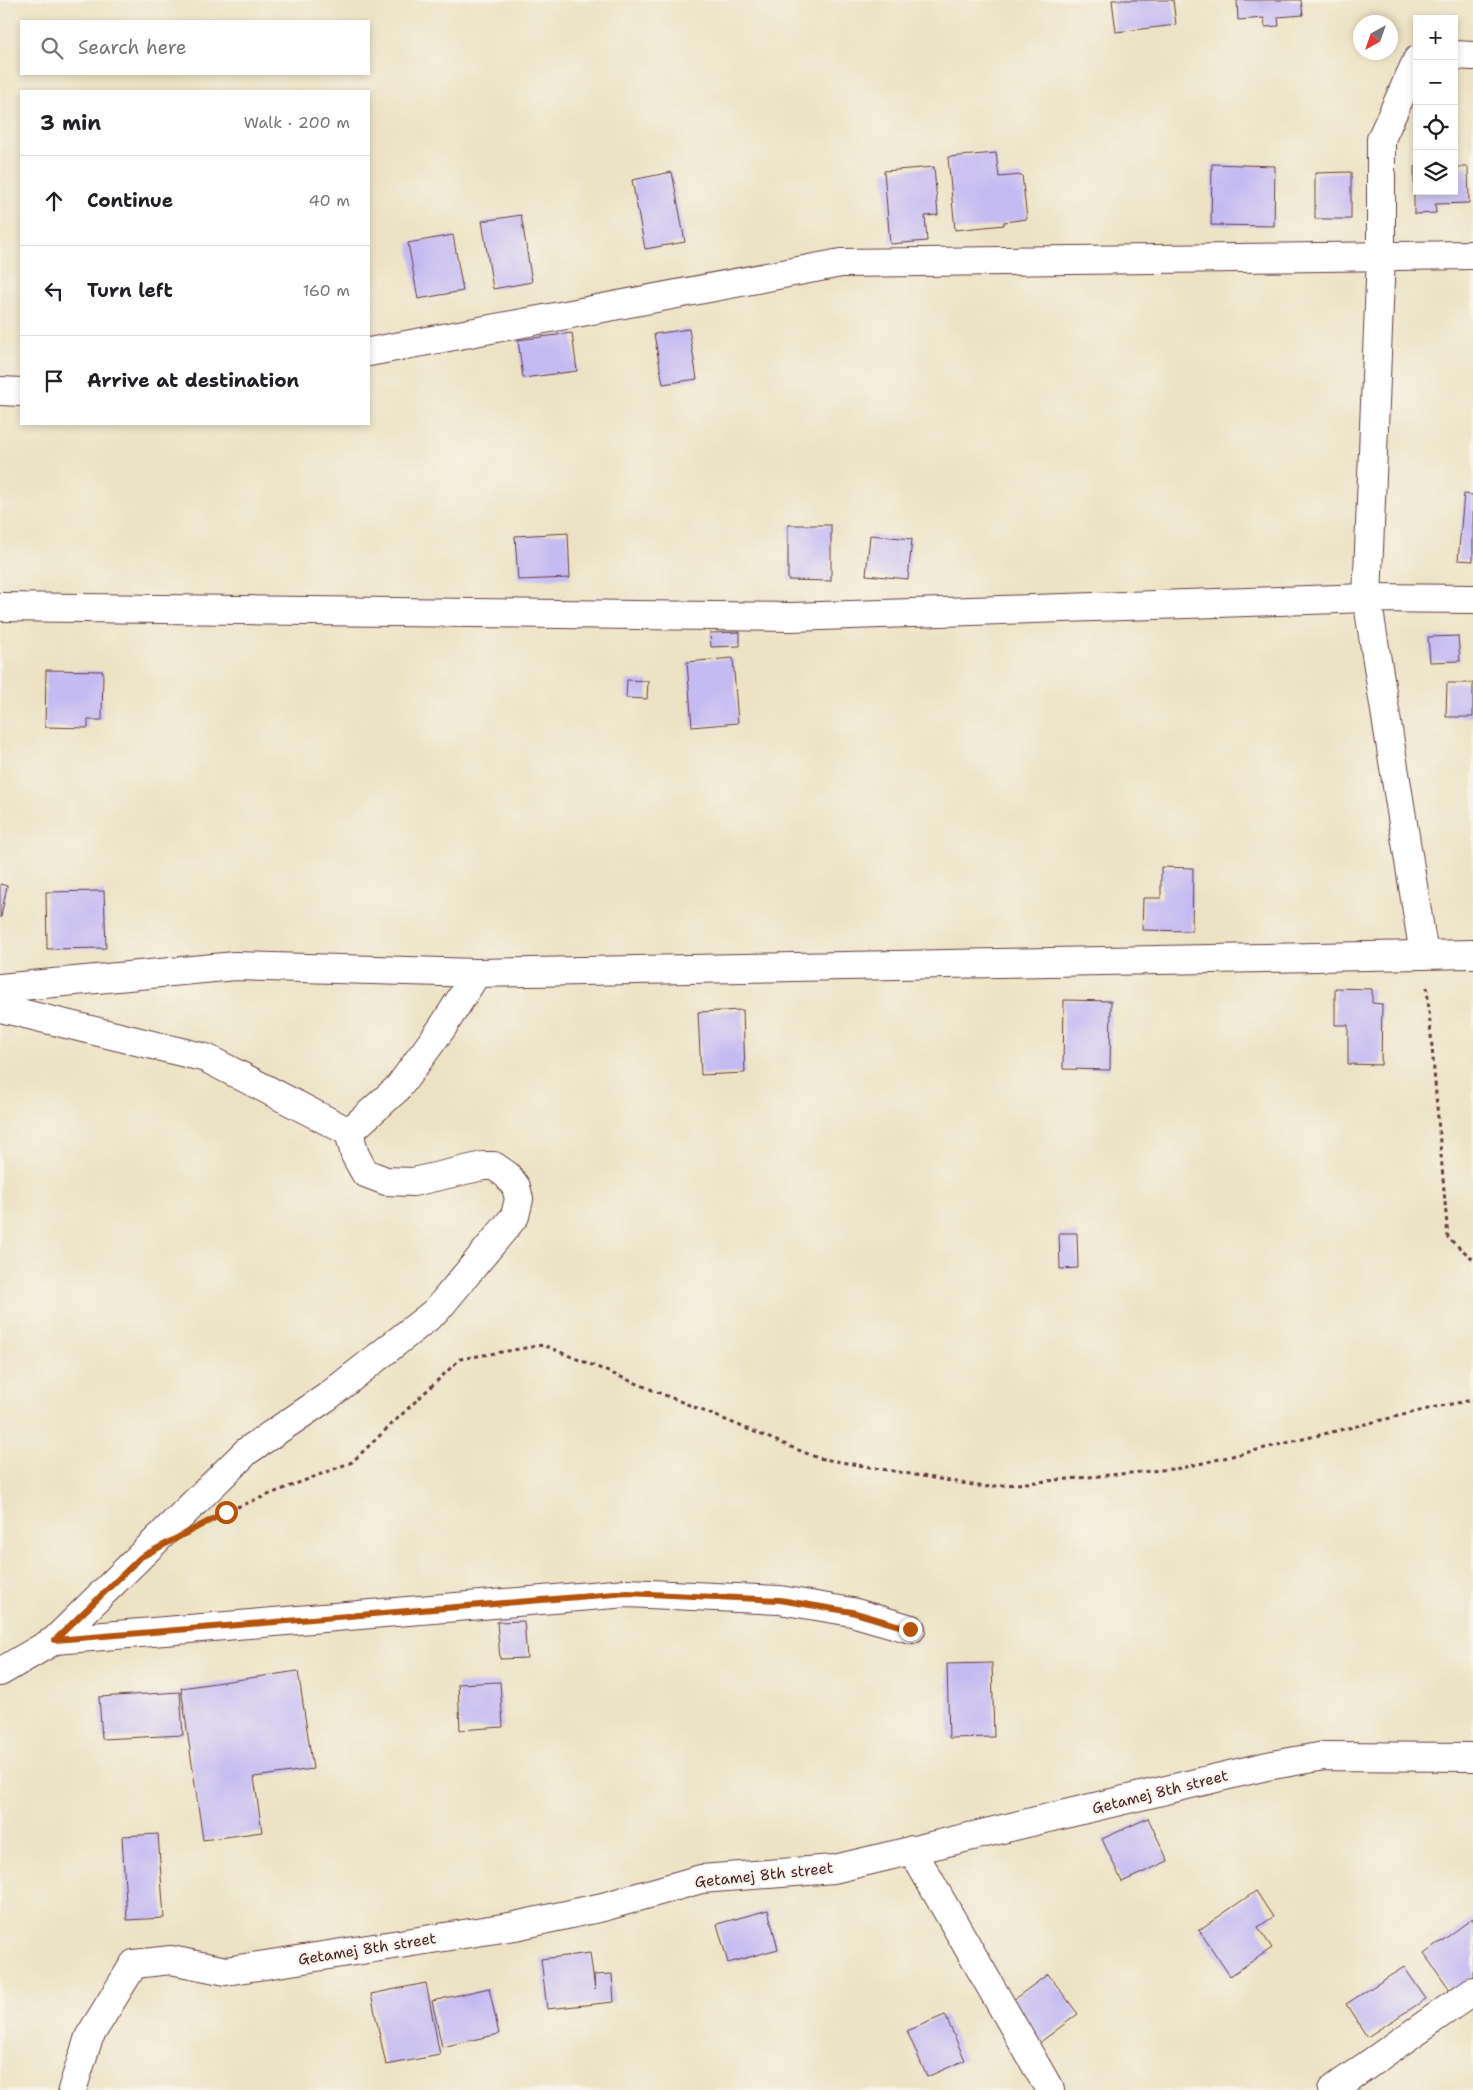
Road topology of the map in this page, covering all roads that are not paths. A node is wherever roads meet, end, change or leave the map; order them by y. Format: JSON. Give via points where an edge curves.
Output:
{"nodes":[{"id":1,"x":1458,"y":56,"type":"edge"},
{"id":2,"x":1473,"y":56,"type":"edge"},
{"id":3,"x":1413,"y":69,"type":"edge"},
{"id":4,"x":1473,"y":255,"type":"edge"},
{"id":5,"x":1381,"y":256,"type":"junction"},
{"id":6,"x":370,"y":352,"type":"edge"},
{"id":7,"x":0,"y":391,"type":"edge"},
{"id":8,"x":20,"y":392,"type":"edge"},
{"id":9,"x":1367,"y":598,"type":"junction"},
{"id":10,"x":1473,"y":599,"type":"edge"},
{"id":11,"x":0,"y":607,"type":"edge"},
{"id":12,"x":1473,"y":954,"type":"edge"},
{"id":13,"x":1424,"y":955,"type":"junction"},
{"id":14,"x":477,"y":973,"type":"junction"},
{"id":15,"x":0,"y":988,"type":"edge"},
{"id":16,"x":0,"y":1008,"type":"edge"},
{"id":17,"x":349,"y":1132,"type":"junction"},
{"id":18,"x":910,"y":1629,"type":"dead end"},
{"id":19,"x":55,"y":1640,"type":"junction"},
{"id":20,"x":0,"y":1672,"type":"edge"},
{"id":21,"x":1473,"y":1757,"type":"edge"},
{"id":22,"x":912,"y":1850,"type":"junction"},
{"id":23,"x":1473,"y":1991,"type":"edge"},
{"id":24,"x":72,"y":2090,"type":"edge"},
{"id":25,"x":1050,"y":2090,"type":"edge"},
{"id":26,"x":1332,"y":2090,"type":"edge"}],
"edges":[{"from":1,"to":2,"type":"street"},
{"from":3,"to":5,"type":"street","via":[[1381,139]]},
{"from":4,"to":5,"type":"street"},
{"from":5,"to":6,"type":"street","via":[[841,262]]},
{"from":5,"to":9,"type":"street"},
{"from":7,"to":8,"type":"street"},
{"from":9,"to":10,"type":"street"},
{"from":9,"to":11,"type":"street","via":[[792,618]]},
{"from":9,"to":13,"type":"street"},
{"from":12,"to":13,"type":"street"},
{"from":13,"to":14,"type":"street"},
{"from":14,"to":15,"type":"street","via":[[235,966]]},
{"from":14,"to":17,"type":"street","via":[[398,1088]]},
{"from":16,"to":17,"type":"street","via":[[206,1058]]},
{"from":17,"to":19,"type":"street","via":[[355,1155],[365,1173],[386,1181],[413,1182],[494,1166],[508,1175],[516,1187],[520,1199],[515,1216],[436,1311],[327,1397],[246,1451]]},
{"from":18,"to":19,"type":"street","via":[[852,1612],[780,1600],[627,1593]]},
{"from":19,"to":20,"type":"street"},
{"from":21,"to":22,"type":"street","name":"Getamej 8th street","via":[[1324,1756],[1267,1766]]},
{"from":22,"to":24,"type":"street","name":"Getamej 8th street","via":[[834,1869],[701,1879],[602,1907],[515,1926],[226,1971],[171,1960],[134,1964],[88,2037]]},
{"from":22,"to":25,"type":"street"},
{"from":23,"to":26,"type":"street"}]}
